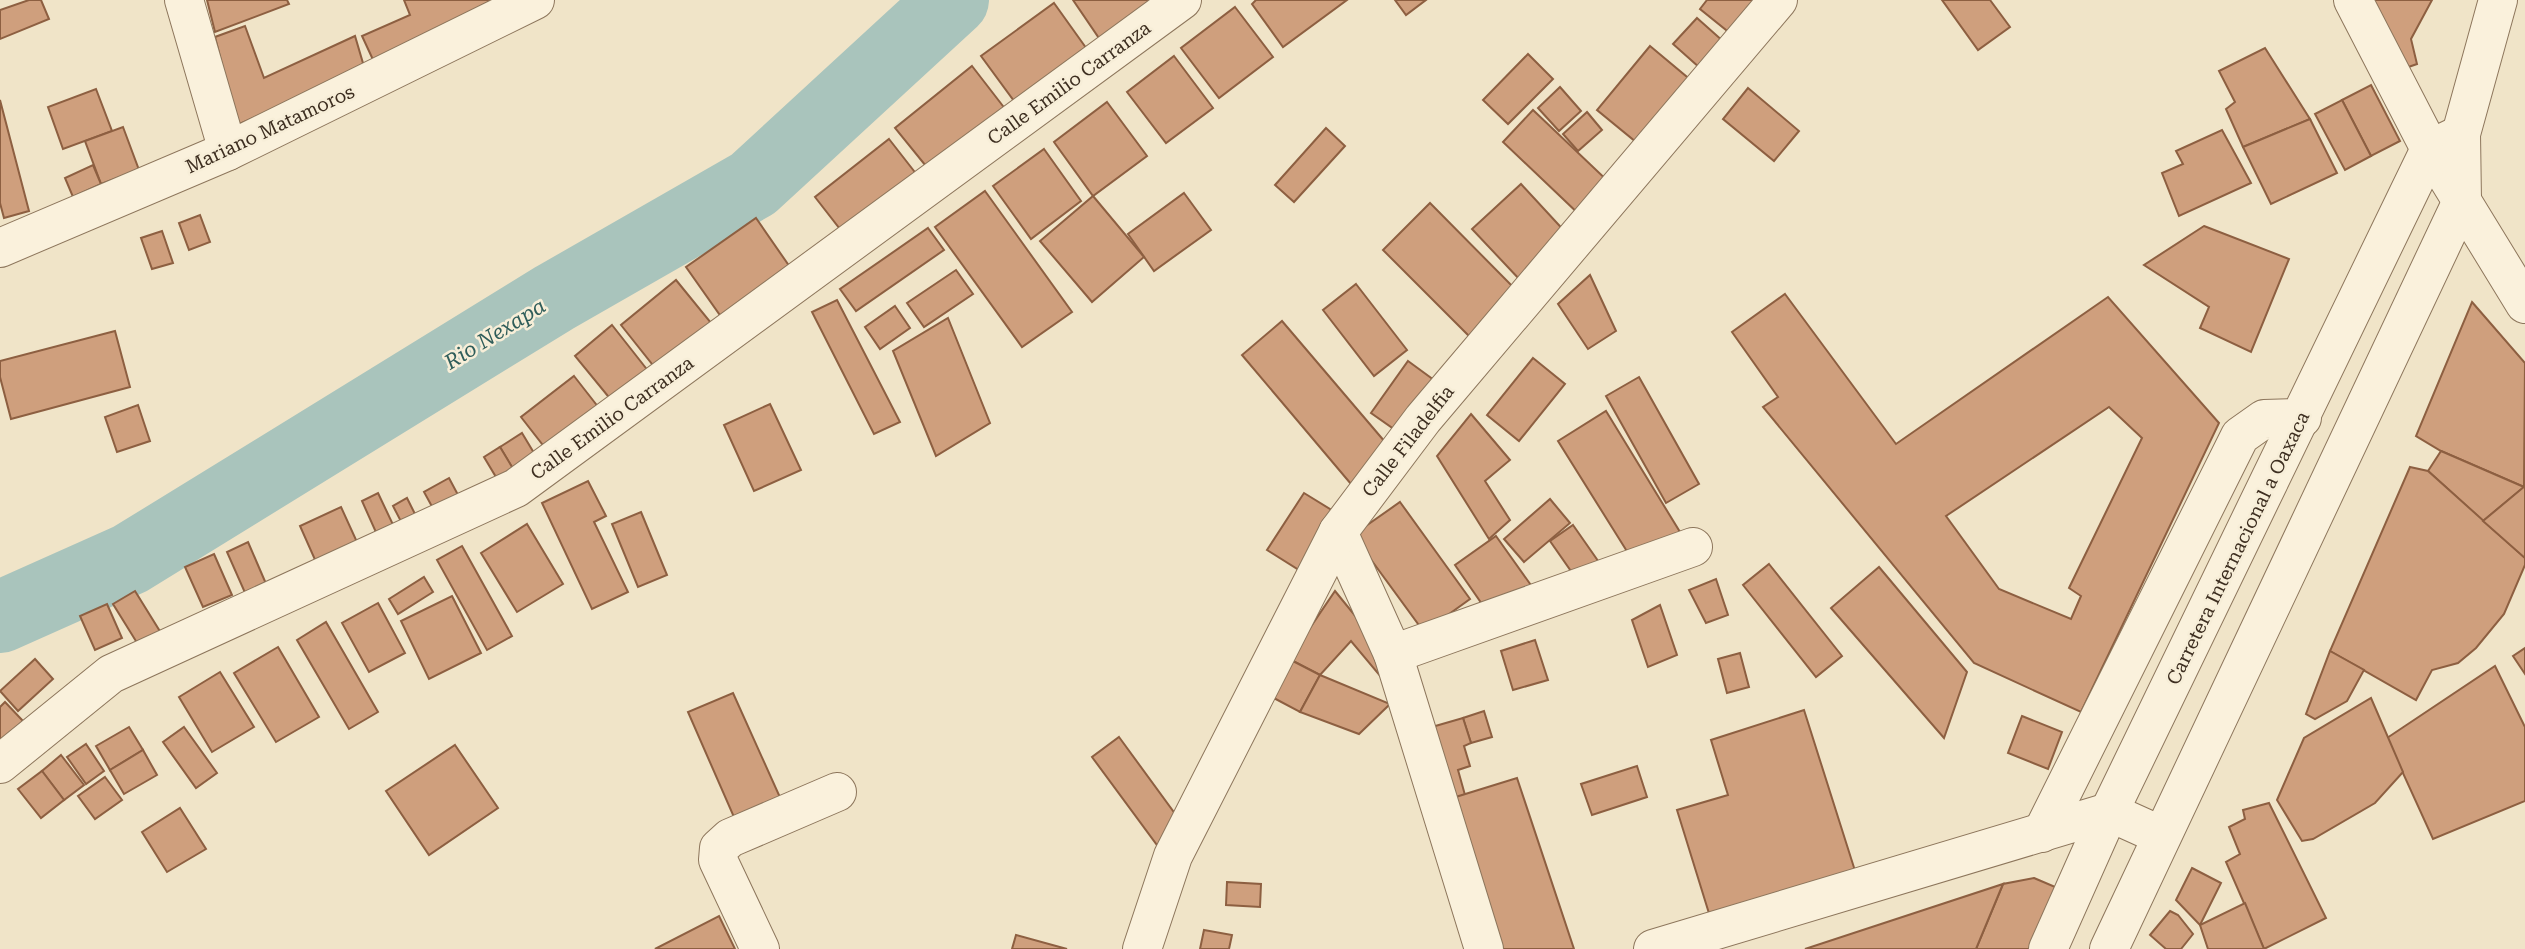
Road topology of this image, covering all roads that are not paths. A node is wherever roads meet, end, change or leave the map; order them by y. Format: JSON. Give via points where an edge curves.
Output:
{"nodes":[{"id":1,"x":184,"y":0,"type":"edge"},
{"id":2,"x":535,"y":0,"type":"edge"},
{"id":3,"x":1182,"y":0,"type":"edge"},
{"id":4,"x":1778,"y":0,"type":"edge"},
{"id":5,"x":2353,"y":0,"type":"edge"},
{"id":6,"x":2498,"y":0,"type":"edge"},
{"id":7,"x":2445,"y":141,"type":"junction"},
{"id":8,"x":228,"y":151,"type":"junction"},
{"id":9,"x":2462,"y":201,"type":"junction"},
{"id":10,"x":0,"y":248,"type":"edge"},
{"id":11,"x":2525,"y":304,"type":"edge"},
{"id":12,"x":2302,"y":418,"type":"junction"},
{"id":13,"x":1338,"y":532,"type":"junction"},
{"id":14,"x":1693,"y":547,"type":"dead end"},
{"id":15,"x":1394,"y":654,"type":"junction"},
{"id":16,"x":0,"y":764,"type":"edge"},
{"id":17,"x":837,"y":792,"type":"dead end"},
{"id":18,"x":2109,"y":812,"type":"junction"},
{"id":19,"x":2042,"y":833,"type":"junction"},
{"id":20,"x":2160,"y":835,"type":"junction"},
{"id":21,"x":760,"y":949,"type":"edge"},
{"id":22,"x":1142,"y":949,"type":"edge"},
{"id":23,"x":1484,"y":949,"type":"edge"},
{"id":24,"x":1653,"y":949,"type":"edge"},
{"id":25,"x":2048,"y":949,"type":"edge"},
{"id":26,"x":2109,"y":949,"type":"edge"}],
"edges":[{"from":1,"to":8,"type":"street"},
{"from":2,"to":8,"type":"street","name":"Mariano Matamoros"},
{"from":3,"to":16,"type":"street","name":"Calle Emilio Carranza","via":[[516,488],[111,674]]},
{"from":4,"to":13,"type":"street","name":"Calle Filadelfia","via":[[1423,419]]},
{"from":5,"to":7,"type":"street"},
{"from":6,"to":7,"type":"street"},
{"from":7,"to":9,"type":"street"},
{"from":7,"to":12,"type":"street","name":"Carretera Internacional a Oaxaca"},
{"from":8,"to":10,"type":"street","name":"Mariano Matamoros"},
{"from":9,"to":11,"type":"street"},
{"from":9,"to":20,"type":"street"},
{"from":12,"to":18,"type":"street","name":"Carretera Internacional a Oaxaca"},
{"from":12,"to":19,"type":"street","via":[[2264,419],[2240,436]]},
{"from":13,"to":15,"type":"street"},
{"from":13,"to":22,"type":"street","name":"Calle Filadelfia","via":[[1173,856]]},
{"from":14,"to":15,"type":"street"},
{"from":15,"to":23,"type":"street"},
{"from":17,"to":21,"type":"street","via":[[730,838],[719,848],[718,860]]},
{"from":18,"to":19,"type":"street"},
{"from":18,"to":20,"type":"street"},
{"from":18,"to":25,"type":"street","name":"Carretera Internacional a Oaxaca"},
{"from":19,"to":24,"type":"street"},
{"from":20,"to":26,"type":"street"}]}
